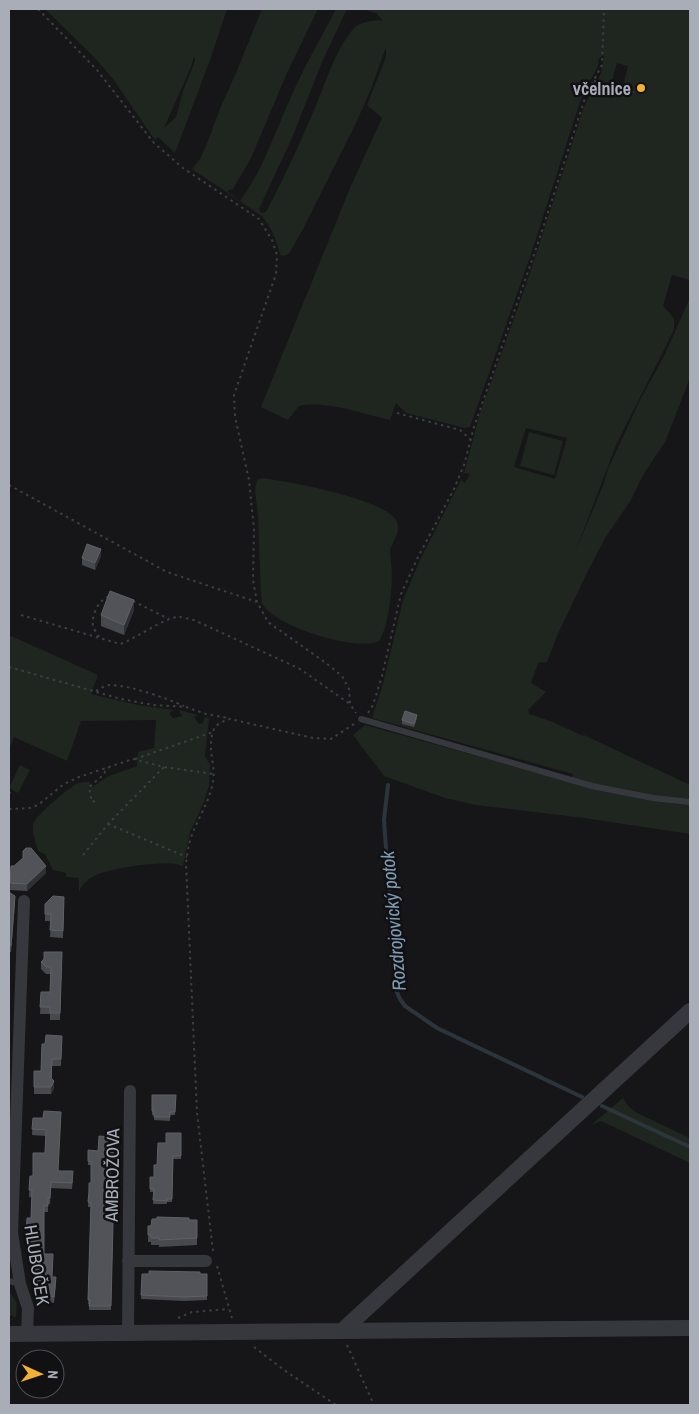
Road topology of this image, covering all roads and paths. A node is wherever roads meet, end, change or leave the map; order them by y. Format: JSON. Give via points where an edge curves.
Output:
{"nodes":[{"id":1,"x":38,"y":9,"type":"edge"},
{"id":2,"x":604,"y":9,"type":"edge"},
{"id":3,"x":594,"y":80,"type":"junction"},
{"id":4,"x":636,"y":93,"type":"dead end"},
{"id":5,"x":397,"y":413,"type":"dead end"},
{"id":6,"x":470,"y":439,"type":"junction"},
{"id":7,"x":9,"y":485,"type":"edge"},
{"id":8,"x":115,"y":596,"type":"edge"},
{"id":9,"x":126,"y":598,"type":"edge"},
{"id":10,"x":257,"y":602,"type":"junction"},
{"id":11,"x":21,"y":615,"type":"dead end"},
{"id":12,"x":169,"y":619,"type":"junction"},
{"id":13,"x":99,"y":637,"type":"junction"},
{"id":14,"x":9,"y":667,"type":"edge"},
{"id":15,"x":94,"y":692,"type":"junction"},
{"id":16,"x":350,"y":704,"type":"junction"},
{"id":17,"x":186,"y":707,"type":"junction"},
{"id":18,"x":230,"y":719,"type":"junction"},
{"id":19,"x":361,"y":719,"type":"junction"},
{"id":20,"x":213,"y":732,"type":"junction"},
{"id":21,"x":133,"y":759,"type":"junction"},
{"id":22,"x":109,"y":767,"type":"junction"},
{"id":23,"x":164,"y":767,"type":"junction"},
{"id":24,"x":214,"y":774,"type":"junction"},
{"id":25,"x":11,"y":790,"type":"dead end"},
{"id":26,"x":9,"y":794,"type":"edge"},
{"id":27,"x":95,"y":801,"type":"dead end"},
{"id":28,"x":690,"y":802,"type":"edge"},
{"id":29,"x":9,"y":809,"type":"edge"},
{"id":30,"x":108,"y":824,"type":"junction"},
{"id":31,"x":83,"y":855,"type":"dead end"},
{"id":32,"x":187,"y":857,"type":"junction"},
{"id":33,"x":24,"y":901,"type":"dead end"},
{"id":34,"x":690,"y":1011,"type":"edge"},
{"id":35,"x":130,"y":1091,"type":"dead end"},
{"id":36,"x":11,"y":1164,"type":"edge"},
{"id":37,"x":212,"y":1259,"type":"junction"},
{"id":38,"x":128,"y":1261,"type":"junction"},
{"id":39,"x":15,"y":1283,"type":"edge"},
{"id":40,"x":229,"y":1309,"type":"dead end"},
{"id":41,"x":9,"y":1313,"type":"edge"},
{"id":42,"x":10,"y":1327,"type":"edge"},
{"id":43,"x":690,"y":1328,"type":"edge"},
{"id":44,"x":342,"y":1331,"type":"junction"},
{"id":45,"x":237,"y":1332,"type":"junction"},
{"id":46,"x":128,"y":1333,"type":"junction"},
{"id":47,"x":28,"y":1334,"type":"junction"},
{"id":48,"x":336,"y":1405,"type":"edge"},
{"id":49,"x":374,"y":1405,"type":"edge"}],
"edges":[{"from":1,"to":10,"type":"path","via":[[97,70],[154,143],[183,168],[259,219],[272,240],[277,255],[276,274],[234,395],[235,417],[249,480],[253,519],[252,580]]},
{"from":2,"to":3,"type":"path","via":[[602,65]]},
{"from":3,"to":4,"type":"path"},
{"from":3,"to":6,"type":"path"},
{"from":5,"to":6,"type":"path","via":[[460,430]]},
{"from":6,"to":19,"type":"path","via":[[464,466],[454,489],[401,594],[375,698]]},
{"from":7,"to":10,"type":"path","via":[[167,572]]},
{"from":8,"to":13,"type":"path","via":[[107,596],[98,604],[93,626]]},
{"from":9,"to":12,"type":"path"},
{"from":10,"to":16,"type":"path","via":[[268,622],[342,676],[349,689]]},
{"from":11,"to":13,"type":"path"},
{"from":12,"to":13,"type":"path","via":[[120,644]]},
{"from":12,"to":16,"type":"path","via":[[194,620],[300,669]]},
{"from":14,"to":15,"type":"path"},
{"from":15,"to":17,"type":"path","via":[[153,706]]},
{"from":15,"to":17,"type":"path","via":[[108,685],[121,687]]},
{"from":16,"to":19,"type":"path"},
{"from":17,"to":18,"type":"path"},
{"from":18,"to":19,"type":"path","via":[[313,738],[331,739]]},
{"from":18,"to":20,"type":"path","via":[[215,727]]},
{"from":19,"to":28,"type":"lane","via":[[592,786]]},
{"from":20,"to":21,"type":"path"},
{"from":20,"to":24,"type":"path","via":[[210,750]]},
{"from":21,"to":22,"type":"path"},
{"from":21,"to":23,"type":"path"},
{"from":22,"to":27,"type":"path","via":[[89,787],[92,802]]},
{"from":22,"to":29,"type":"path","via":[[64,784],[38,805]]},
{"from":23,"to":24,"type":"path"},
{"from":23,"to":30,"type":"path"},
{"from":24,"to":32,"type":"path"},
{"from":25,"to":26,"type":"path"},
{"from":30,"to":31,"type":"path"},
{"from":30,"to":32,"type":"path"},
{"from":32,"to":37,"type":"path","via":[[197,1113]]},
{"from":33,"to":36,"type":"street","name":"HLUBOČEK"},
{"from":34,"to":44,"type":"street"},
{"from":35,"to":38,"type":"street","name":"AMBROŽOVA"},
{"from":36,"to":39,"type":"street","name":"HLUBOČEK"},
{"from":37,"to":38,"type":"street"},
{"from":37,"to":40,"type":"path"},
{"from":38,"to":46,"type":"street","name":"AMBROŽOVA"},
{"from":39,"to":47,"type":"street","name":"HLUBOČEK","via":[[28,1308]]},
{"from":41,"to":42,"type":"path"},
{"from":42,"to":47,"type":"street"},
{"from":43,"to":44,"type":"street"},
{"from":44,"to":45,"type":"street"},
{"from":44,"to":49,"type":"path"},
{"from":45,"to":46,"type":"street"},
{"from":45,"to":48,"type":"path","via":[[284,1370]]},
{"from":46,"to":47,"type":"street"}]}
